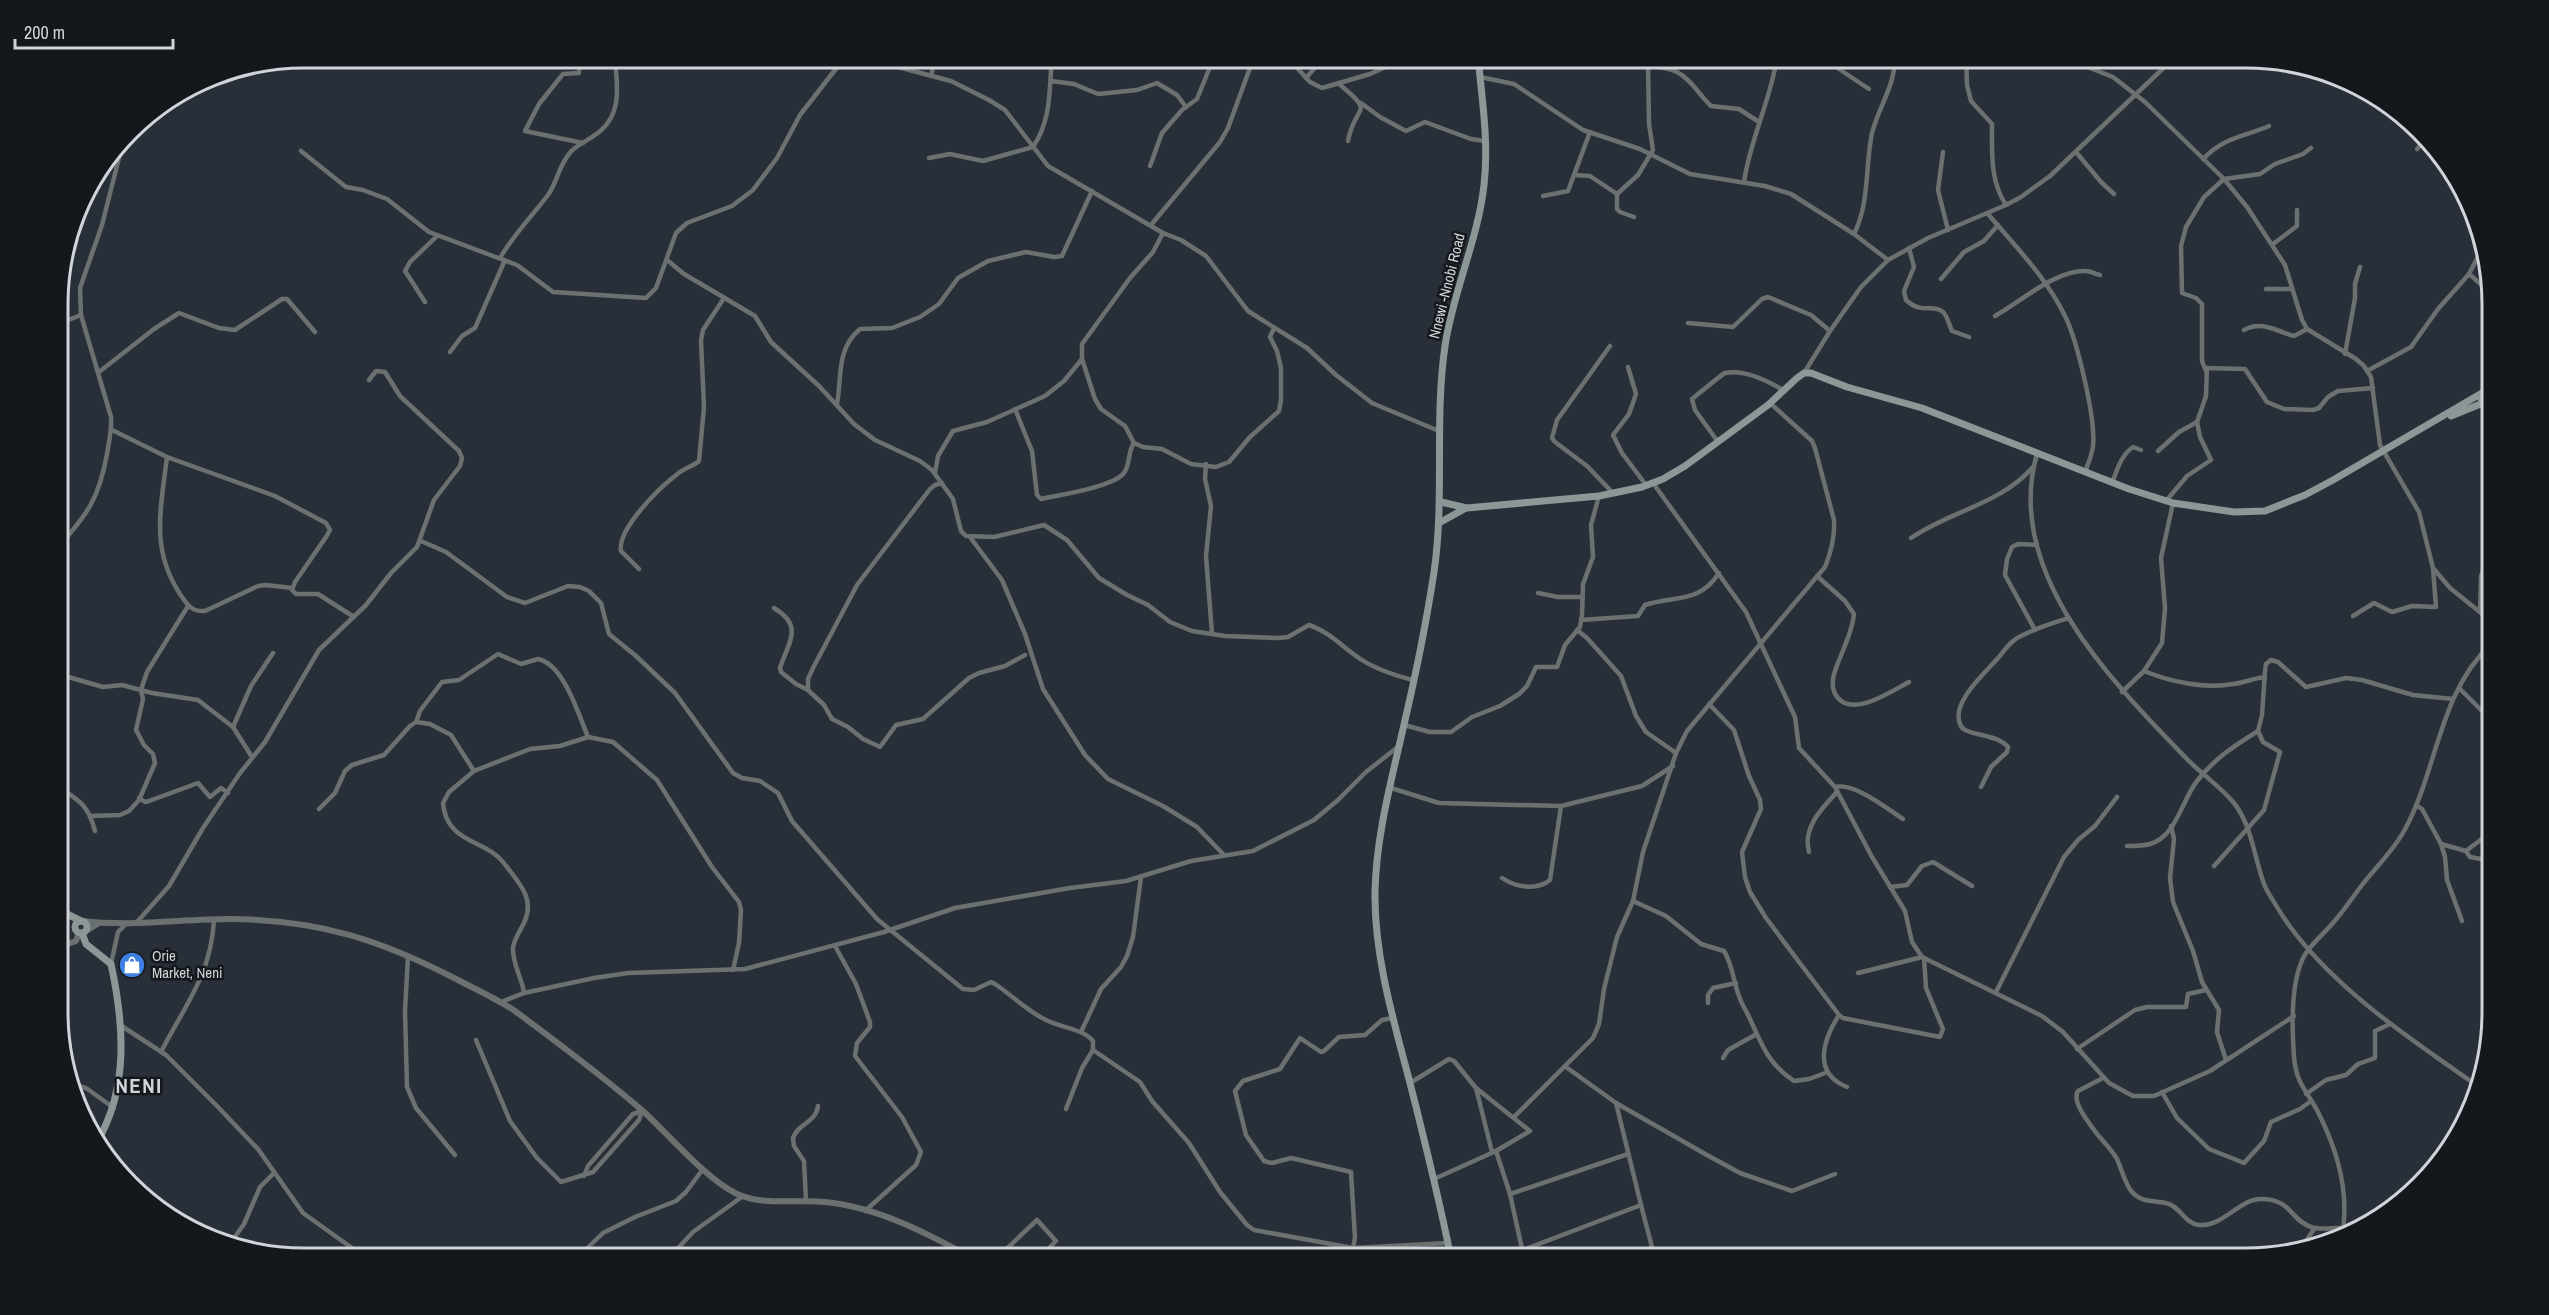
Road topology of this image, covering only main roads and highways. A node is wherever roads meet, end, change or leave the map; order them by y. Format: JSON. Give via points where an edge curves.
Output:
{"nodes":[{"id":1,"x":1479,"y":68,"type":"edge"},
{"id":2,"x":2482,"y":395,"type":"edge"},
{"id":3,"x":2482,"y":406,"type":"edge"},
{"id":4,"x":2432,"y":424,"type":"junction"},
{"id":5,"x":1441,"y":502,"type":"junction"},
{"id":6,"x":1467,"y":508,"type":"junction"},
{"id":7,"x":1439,"y":523,"type":"junction"},
{"id":8,"x":68,"y":915,"type":"edge"},
{"id":9,"x":68,"y":920,"type":"edge"},
{"id":10,"x":80,"y":931,"type":"junction"},
{"id":11,"x":101,"y":1133,"type":"edge"},
{"id":12,"x":1449,"y":1248,"type":"edge"}],
"edges":[{"from":1,"to":5,"type":"main road","name":"Nnewi -Nnobi Road","via":[[1485,184],[1445,344],[1439,431]]},
{"from":2,"to":4,"type":"main road"},
{"from":3,"to":4,"type":"main road"},
{"from":4,"to":6,"type":"main road","via":[[2305,495],[2265,511],[2235,512],[2169,502],[1922,408],[1804,373],[1685,466],[1650,484],[1599,496]]},
{"from":5,"to":6,"type":"main road"},
{"from":5,"to":7,"type":"main road","name":"Nnewi -Nnobi Road"},
{"from":6,"to":7,"type":"main road"},
{"from":7,"to":12,"type":"main road","name":"Nnewi -Nnobi Road","via":[[1434,573],[1377,861],[1375,896],[1392,1017]]},
{"from":8,"to":10,"type":"main road","via":[[87,926]]},
{"from":9,"to":10,"type":"main road"},
{"from":10,"to":11,"type":"main road","via":[[86,944],[111,964],[120,1025],[121,1068],[114,1108]]}]}
